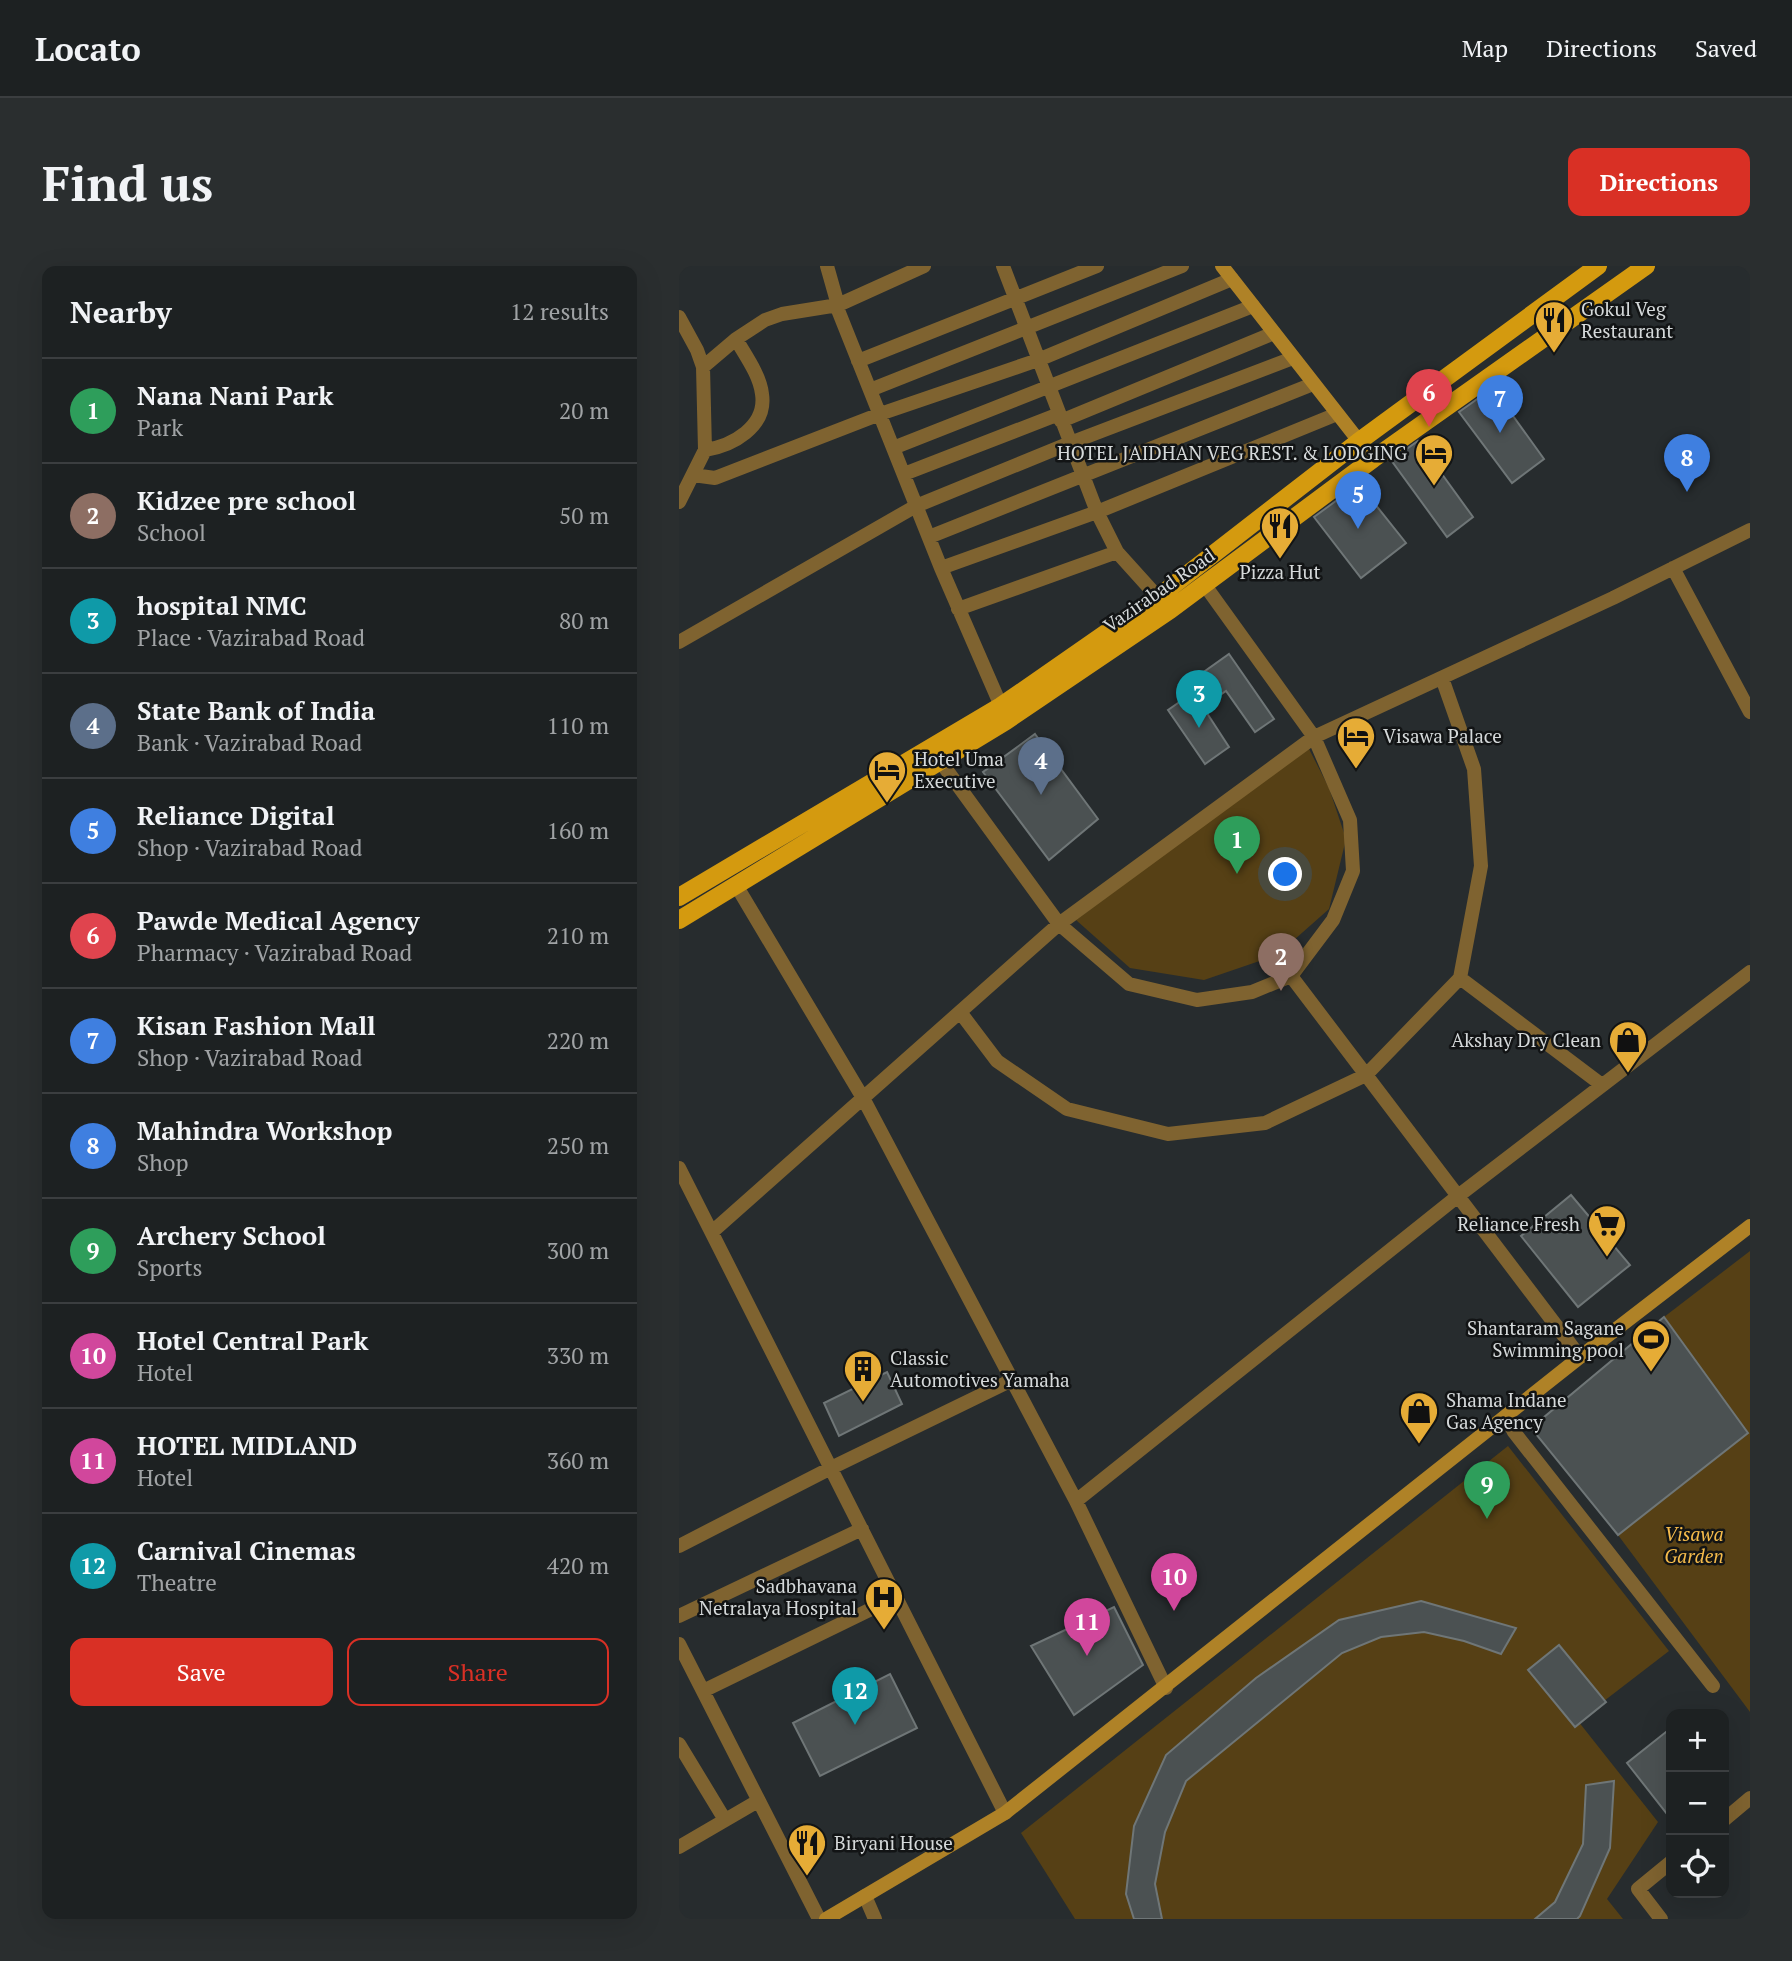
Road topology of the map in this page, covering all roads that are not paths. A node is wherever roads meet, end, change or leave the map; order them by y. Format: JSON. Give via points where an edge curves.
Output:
{"nodes":[{"id":1,"x":827,"y":266,"type":"edge"},
{"id":2,"x":924,"y":266,"type":"edge"},
{"id":3,"x":1003,"y":266,"type":"edge"},
{"id":4,"x":1097,"y":266,"type":"edge"},
{"id":5,"x":1182,"y":266,"type":"edge"},
{"id":6,"x":1222,"y":266,"type":"edge"},
{"id":7,"x":1598,"y":266,"type":"edge"},
{"id":8,"x":1646,"y":266,"type":"edge"},
{"id":9,"x":1232,"y":279,"type":"junction"},
{"id":10,"x":1015,"y":298,"type":"junction"},
{"id":11,"x":837,"y":305,"type":"junction"},
{"id":12,"x":1254,"y":306,"type":"junction"},
{"id":13,"x":679,"y":317,"type":"edge"},
{"id":14,"x":1027,"y":329,"type":"junction"},
{"id":15,"x":1274,"y":333,"type":"junction"},
{"id":16,"x":736,"y":339,"type":"junction"},
{"id":17,"x":1293,"y":358,"type":"junction"},
{"id":18,"x":1038,"y":360,"type":"junction"},
{"id":19,"x":858,"y":361,"type":"junction"},
{"id":20,"x":703,"y":366,"type":"junction"},
{"id":21,"x":1313,"y":384,"type":"junction"},
{"id":22,"x":1050,"y":388,"type":"junction"},
{"id":23,"x":870,"y":390,"type":"junction"},
{"id":24,"x":880,"y":414,"type":"junction"},
{"id":25,"x":1337,"y":415,"type":"junction"},
{"id":26,"x":1060,"y":417,"type":"junction"},
{"id":27,"x":1359,"y":442,"type":"junction"},
{"id":28,"x":1070,"y":443,"type":"junction"},
{"id":29,"x":893,"y":448,"type":"junction"},
{"id":30,"x":705,"y":450,"type":"junction"},
{"id":31,"x":1373,"y":459,"type":"junction"},
{"id":32,"x":904,"y":474,"type":"junction"},
{"id":33,"x":693,"y":475,"type":"junction"},
{"id":34,"x":1084,"y":477,"type":"junction"},
{"id":35,"x":679,"y":502,"type":"edge"},
{"id":36,"x":916,"y":506,"type":"junction"},
{"id":37,"x":1097,"y":512,"type":"junction"},
{"id":38,"x":1750,"y":530,"type":"edge"},
{"id":39,"x":929,"y":537,"type":"junction"},
{"id":40,"x":1117,"y":552,"type":"junction"},
{"id":41,"x":941,"y":568,"type":"junction"},
{"id":42,"x":1673,"y":568,"type":"junction"},
{"id":43,"x":1204,"y":584,"type":"junction"},
{"id":44,"x":1164,"y":603,"type":"junction"},
{"id":45,"x":958,"y":609,"type":"junction"},
{"id":46,"x":679,"y":642,"type":"edge"},
{"id":47,"x":1442,"y":678,"type":"junction"},
{"id":48,"x":1001,"y":706,"type":"junction"},
{"id":49,"x":1750,"y":712,"type":"edge"},
{"id":50,"x":1314,"y":737,"type":"junction"},
{"id":51,"x":935,"y":754,"type":"junction"},
{"id":52,"x":736,"y":885,"type":"junction"},
{"id":53,"x":679,"y":897,"type":"edge"},
{"id":54,"x":679,"y":920,"type":"edge"},
{"id":55,"x":1059,"y":924,"type":"junction"},
{"id":56,"x":1750,"y":972,"type":"edge"},
{"id":57,"x":1291,"y":976,"type":"junction"},
{"id":58,"x":1460,"y":978,"type":"junction"},
{"id":59,"x":960,"y":1012,"type":"junction"},
{"id":60,"x":1366,"y":1075,"type":"junction"},
{"id":61,"x":1602,"y":1085,"type":"junction"},
{"id":62,"x":863,"y":1098,"type":"junction"},
{"id":63,"x":679,"y":1168,"type":"edge"},
{"id":64,"x":1458,"y":1196,"type":"junction"},
{"id":65,"x":1750,"y":1226,"type":"edge"},
{"id":66,"x":712,"y":1232,"type":"junction"},
{"id":67,"x":1580,"y":1357,"type":"junction"},
{"id":68,"x":1012,"y":1380,"type":"junction"},
{"id":69,"x":1506,"y":1416,"type":"junction"},
{"id":70,"x":831,"y":1468,"type":"junction"},
{"id":71,"x":1076,"y":1500,"type":"junction"},
{"id":72,"x":862,"y":1529,"type":"junction"},
{"id":73,"x":679,"y":1546,"type":"edge"},
{"id":74,"x":896,"y":1598,"type":"junction"},
{"id":75,"x":679,"y":1616,"type":"edge"},
{"id":76,"x":679,"y":1644,"type":"edge"},
{"id":77,"x":1713,"y":1686,"type":"dead end"},
{"id":78,"x":1166,"y":1688,"type":"junction"},
{"id":79,"x":703,"y":1691,"type":"junction"},
{"id":80,"x":679,"y":1744,"type":"edge"},
{"id":81,"x":1750,"y":1798,"type":"edge"},
{"id":82,"x":758,"y":1801,"type":"junction"},
{"id":83,"x":1005,"y":1813,"type":"junction"},
{"id":84,"x":1729,"y":1816,"type":"edge"},
{"id":85,"x":725,"y":1820,"type":"junction"},
{"id":86,"x":679,"y":1847,"type":"edge"},
{"id":87,"x":1666,"y":1866,"type":"edge"},
{"id":88,"x":865,"y":1896,"type":"junction"},
{"id":89,"x":818,"y":1919,"type":"edge"},
{"id":90,"x":826,"y":1919,"type":"edge"},
{"id":91,"x":874,"y":1919,"type":"edge"},
{"id":92,"x":1661,"y":1919,"type":"edge"}],
"edges":[{"from":1,"to":11,"type":"street"},
{"from":2,"to":11,"type":"street"},
{"from":3,"to":10,"type":"street"},
{"from":4,"to":10,"type":"street"},
{"from":5,"to":14,"type":"street"},
{"from":6,"to":9,"type":"street"},
{"from":7,"to":27,"type":"main road","name":"Vazirabad Road"},
{"from":8,"to":31,"type":"main road","name":"Vazirabad Road"},
{"from":9,"to":12,"type":"street"},
{"from":9,"to":18,"type":"street"},
{"from":10,"to":14,"type":"street"},
{"from":10,"to":19,"type":"street"},
{"from":11,"to":16,"type":"street","via":[[782,314]]},
{"from":11,"to":19,"type":"street"},
{"from":12,"to":15,"type":"street"},
{"from":12,"to":22,"type":"street"},
{"from":13,"to":20,"type":"street"},
{"from":14,"to":18,"type":"street"},
{"from":14,"to":23,"type":"street"},
{"from":15,"to":17,"type":"street"},
{"from":15,"to":26,"type":"street"},
{"from":16,"to":20,"type":"street"},
{"from":16,"to":30,"type":"street","via":[[759,383],[762,407],[757,421],[744,434],[728,445]]},
{"from":17,"to":21,"type":"street"},
{"from":17,"to":28,"type":"street"},
{"from":18,"to":22,"type":"street"},
{"from":18,"to":24,"type":"street"},
{"from":19,"to":23,"type":"street"},
{"from":20,"to":30,"type":"street"},
{"from":21,"to":25,"type":"street"},
{"from":21,"to":34,"type":"street"},
{"from":22,"to":26,"type":"street"},
{"from":22,"to":29,"type":"street"},
{"from":23,"to":24,"type":"street"},
{"from":24,"to":29,"type":"street"},
{"from":24,"to":33,"type":"street","via":[[715,478]]},
{"from":25,"to":27,"type":"street"},
{"from":25,"to":37,"type":"street"},
{"from":26,"to":28,"type":"street"},
{"from":26,"to":32,"type":"street"},
{"from":27,"to":31,"type":"street"},
{"from":27,"to":44,"type":"main road","name":"Vazirabad Road"},
{"from":28,"to":34,"type":"street"},
{"from":28,"to":36,"type":"street"},
{"from":29,"to":32,"type":"street"},
{"from":30,"to":33,"type":"street"},
{"from":31,"to":43,"type":"main road","name":"Vazirabad Road"},
{"from":32,"to":36,"type":"street"},
{"from":33,"to":35,"type":"street"},
{"from":34,"to":37,"type":"street"},
{"from":34,"to":39,"type":"street"},
{"from":36,"to":39,"type":"street"},
{"from":36,"to":46,"type":"street"},
{"from":37,"to":40,"type":"street"},
{"from":37,"to":41,"type":"street"},
{"from":38,"to":42,"type":"street"},
{"from":39,"to":41,"type":"street"},
{"from":40,"to":44,"type":"street"},
{"from":40,"to":45,"type":"street"},
{"from":41,"to":45,"type":"street"},
{"from":42,"to":47,"type":"street"},
{"from":42,"to":49,"type":"street"},
{"from":43,"to":44,"type":"main road","name":"Vazirabad Road"},
{"from":43,"to":50,"type":"street"},
{"from":44,"to":48,"type":"main road","name":"Vazirabad Road"},
{"from":44,"to":51,"type":"main road","name":"Vazirabad Road","via":[[1006,721]]},
{"from":45,"to":48,"type":"street"},
{"from":47,"to":50,"type":"street"},
{"from":47,"to":58,"type":"street","via":[[1474,769],[1481,866]]},
{"from":48,"to":51,"type":"main road","name":"Vazirabad Road"},
{"from":50,"to":55,"type":"street"},
{"from":50,"to":57,"type":"street","via":[[1350,820],[1353,871],[1333,920]]},
{"from":51,"to":52,"type":"main road","name":"Vazirabad Road"},
{"from":51,"to":53,"type":"main road","name":"Vazirabad Road"},
{"from":51,"to":55,"type":"street"},
{"from":52,"to":54,"type":"main road","name":"Vazirabad Road"},
{"from":52,"to":62,"type":"street"},
{"from":55,"to":57,"type":"street","via":[[1129,984],[1196,1000],[1252,992]]},
{"from":55,"to":59,"type":"street"},
{"from":56,"to":61,"type":"street"},
{"from":57,"to":60,"type":"street"},
{"from":58,"to":60,"type":"street"},
{"from":58,"to":61,"type":"street"},
{"from":59,"to":60,"type":"street","via":[[997,1061],[1067,1109],[1168,1134],[1265,1123]]},
{"from":59,"to":62,"type":"street"},
{"from":60,"to":64,"type":"street"},
{"from":61,"to":64,"type":"street"},
{"from":62,"to":66,"type":"street"},
{"from":62,"to":68,"type":"street"},
{"from":63,"to":66,"type":"street"},
{"from":64,"to":67,"type":"street"},
{"from":64,"to":71,"type":"street"},
{"from":65,"to":67,"type":"street"},
{"from":66,"to":70,"type":"street"},
{"from":67,"to":69,"type":"street"},
{"from":68,"to":70,"type":"street"},
{"from":68,"to":71,"type":"street"},
{"from":69,"to":77,"type":"street"},
{"from":69,"to":78,"type":"street"},
{"from":70,"to":72,"type":"street"},
{"from":70,"to":73,"type":"street"},
{"from":71,"to":78,"type":"street"},
{"from":72,"to":74,"type":"street"},
{"from":72,"to":75,"type":"street"},
{"from":74,"to":79,"type":"street"},
{"from":74,"to":83,"type":"street"},
{"from":76,"to":79,"type":"street"},
{"from":78,"to":83,"type":"street"},
{"from":79,"to":82,"type":"street"},
{"from":80,"to":85,"type":"street"},
{"from":81,"to":84,"type":"street"},
{"from":82,"to":85,"type":"street"},
{"from":82,"to":89,"type":"street"},
{"from":83,"to":88,"type":"street"},
{"from":85,"to":86,"type":"street"},
{"from":87,"to":92,"type":"street","via":[[1637,1889]]},
{"from":88,"to":90,"type":"street"},
{"from":88,"to":91,"type":"street"}]}
